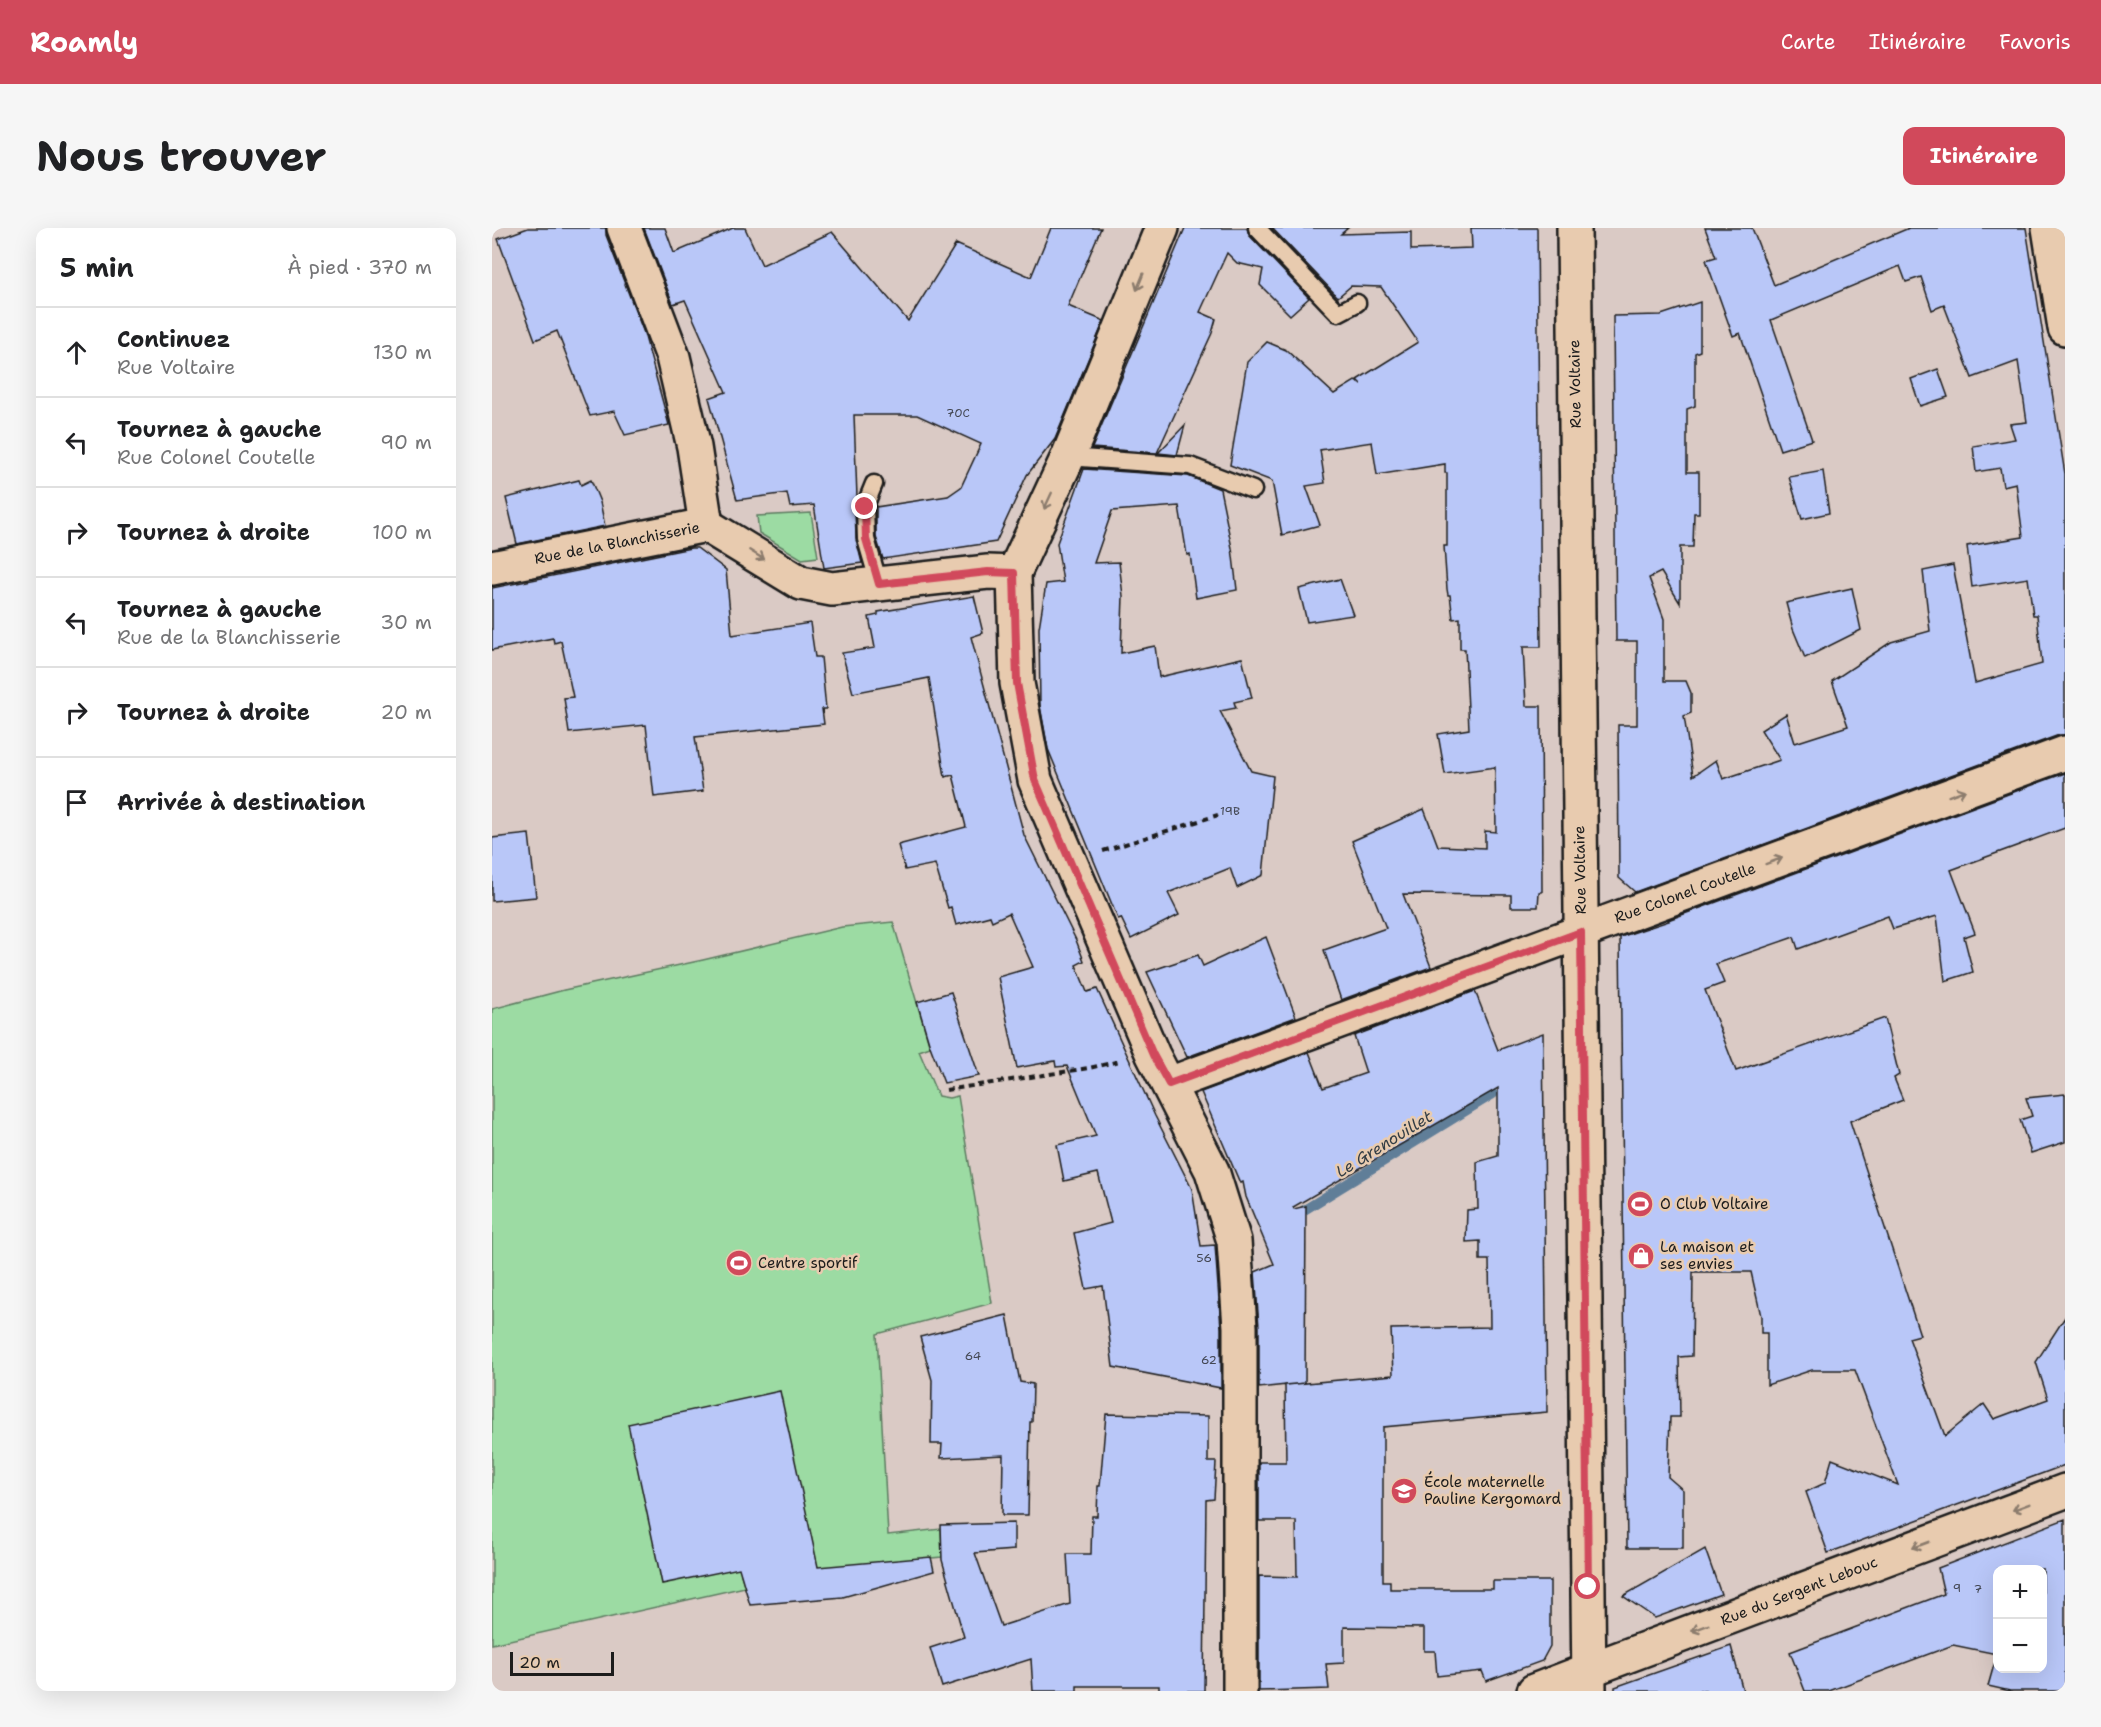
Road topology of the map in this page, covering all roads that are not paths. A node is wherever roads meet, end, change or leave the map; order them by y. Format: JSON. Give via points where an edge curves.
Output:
{"nodes":[{"id":1,"x":624,"y":228,"type":"edge"},
{"id":2,"x":1162,"y":228,"type":"edge"},
{"id":3,"x":1257,"y":228,"type":"edge"},
{"id":4,"x":1574,"y":228,"type":"edge"},
{"id":5,"x":2049,"y":228,"type":"edge"},
{"id":6,"x":1357,"y":303,"type":"dead end"},
{"id":7,"x":2065,"y":328,"type":"edge"},
{"id":8,"x":1068,"y":457,"type":"junction"},
{"id":9,"x":874,"y":484,"type":"dead end"},
{"id":10,"x":1253,"y":490,"type":"dead end"},
{"id":11,"x":706,"y":525,"type":"junction"},
{"id":12,"x":492,"y":568,"type":"edge"},
{"id":13,"x":1014,"y":573,"type":"junction"},
{"id":14,"x":876,"y":585,"type":"junction"},
{"id":15,"x":2065,"y":753,"type":"edge"},
{"id":16,"x":1581,"y":932,"type":"junction"},
{"id":17,"x":1169,"y":1084,"type":"junction"},
{"id":18,"x":2065,"y":1491,"type":"edge"},
{"id":19,"x":1589,"y":1681,"type":"edge"},
{"id":20,"x":1240,"y":1691,"type":"edge"},
{"id":21,"x":1534,"y":1691,"type":"edge"}],
"edges":[{"from":1,"to":11,"type":"street","via":[[673,357],[694,447]]},
{"from":2,"to":8,"type":"street","one_way":true},
{"from":3,"to":6,"type":"lane","via":[[1338,314]]},
{"from":4,"to":16,"type":"street","name":"Rue Voltaire"},
{"from":5,"to":7,"type":"street"},
{"from":8,"to":10,"type":"lane","via":[[1190,466]]},
{"from":8,"to":13,"type":"street","one_way":true},
{"from":9,"to":14,"type":"lane","via":[[865,507],[866,539]]},
{"from":11,"to":12,"type":"street","name":"Rue de la Blanchisserie"},
{"from":11,"to":14,"type":"street","name":"Rue de la Blanchisserie","one_way":true,"via":[[801,583],[832,589]]},
{"from":13,"to":14,"type":"street","name":"Rue de la Blanchisserie","via":[[988,572]]},
{"from":13,"to":17,"type":"street","via":[[1017,683],[1035,780]]},
{"from":16,"to":15,"type":"street","name":"Rue Colonel Coutelle","one_way":true},
{"from":16,"to":17,"type":"street","name":"Rue Colonel Coutelle"},
{"from":16,"to":19,"type":"street","name":"Rue Voltaire"},
{"from":17,"to":20,"type":"street","via":[[1212,1170],[1234,1241],[1240,1327]]},
{"from":18,"to":19,"type":"street","name":"Rue du Sergent Lebouc","one_way":true},
{"from":19,"to":21,"type":"street","name":"Rue du Sergent Lebouc"}]}
